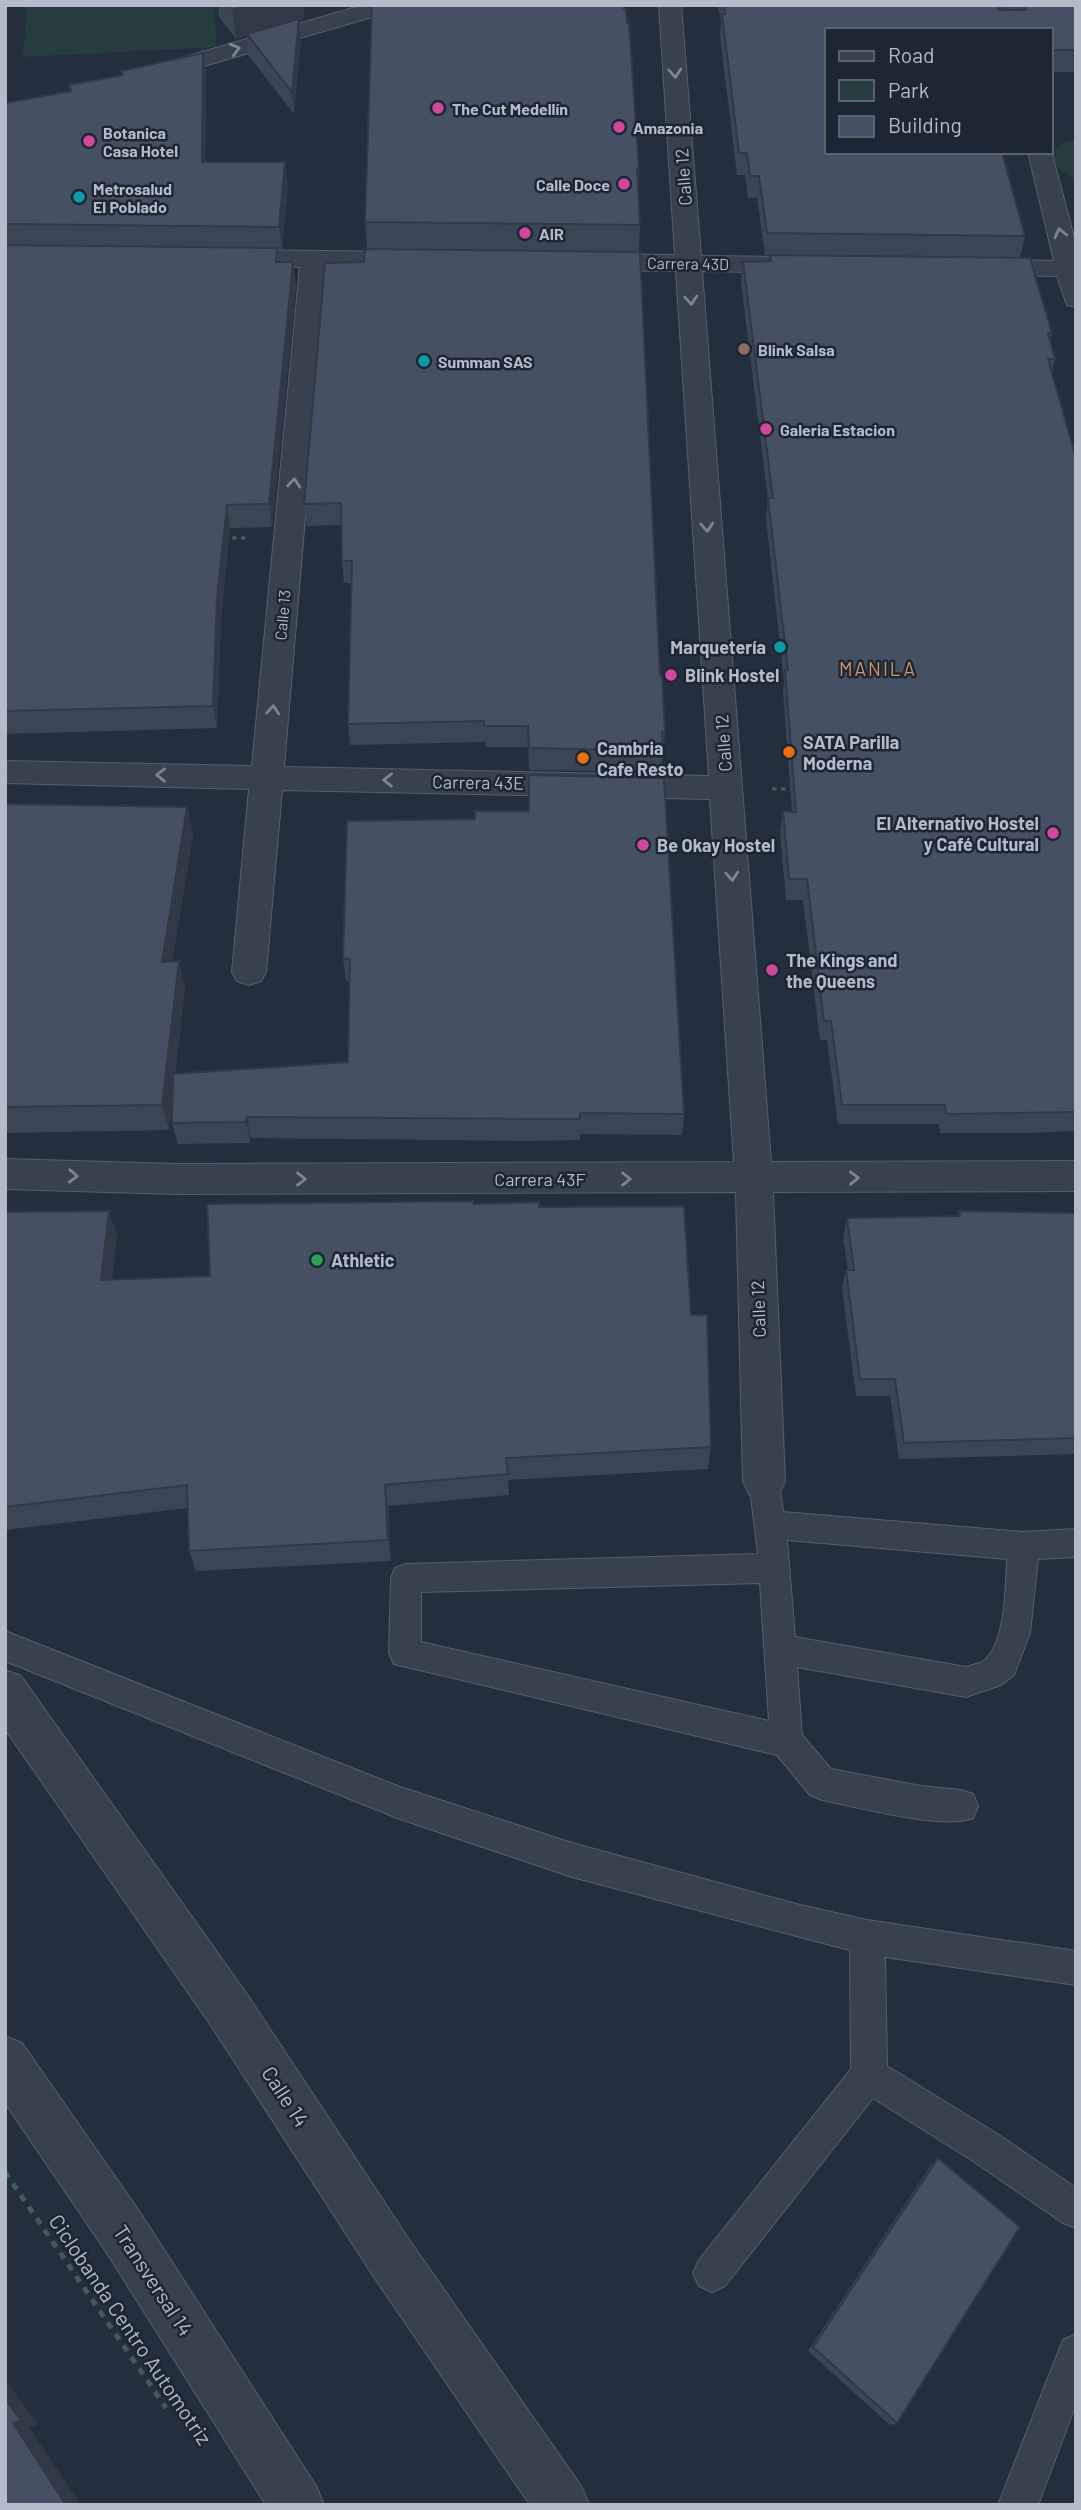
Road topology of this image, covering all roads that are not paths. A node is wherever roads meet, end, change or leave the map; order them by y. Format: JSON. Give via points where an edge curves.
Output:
{"nodes":[{"id":1,"x":388,"y":5,"type":"edge"},
{"id":2,"x":670,"y":5,"type":"edge"},
{"id":3,"x":1003,"y":5,"type":"edge"},
{"id":4,"x":1009,"y":28,"type":"edge"},
{"id":5,"x":130,"y":80,"type":"edge"},
{"id":6,"x":1041,"y":154,"type":"edge"},
{"id":7,"x":202,"y":258,"type":"edge"},
{"id":8,"x":314,"y":258,"type":"junction"},
{"id":9,"x":437,"y":260,"type":"edge"},
{"id":10,"x":563,"y":262,"type":"edge"},
{"id":11,"x":689,"y":263,"type":"junction"},
{"id":12,"x":824,"y":265,"type":"edge"},
{"id":13,"x":960,"y":267,"type":"edge"},
{"id":14,"x":1073,"y":267,"type":"edge"},
{"id":15,"x":1076,"y":299,"type":"edge"},
{"id":16,"x":5,"y":772,"type":"edge"},
{"id":17,"x":267,"y":778,"type":"junction"},
{"id":18,"x":726,"y":788,"type":"junction"},
{"id":19,"x":249,"y":972,"type":"dead end"},
{"id":20,"x":5,"y":1174,"type":"edge"},
{"id":21,"x":1076,"y":1176,"type":"edge"},
{"id":22,"x":754,"y":1179,"type":"junction"},
{"id":23,"x":764,"y":1481,"type":"joint"},
{"id":24,"x":771,"y":1525,"type":"junction"},
{"id":25,"x":1075,"y":1543,"type":"edge"},
{"id":26,"x":1023,"y":1546,"type":"junction"},
{"id":27,"x":775,"y":1568,"type":"junction"},
{"id":28,"x":5,"y":1646,"type":"edge"},
{"id":29,"x":780,"y":1649,"type":"junction"},
{"id":30,"x":5,"y":1691,"type":"edge"},
{"id":31,"x":786,"y":1741,"type":"junction"},
{"id":32,"x":961,"y":1806,"type":"dead end"},
{"id":33,"x":867,"y":1937,"type":"junction"},
{"id":34,"x":1076,"y":1968,"type":"edge"},
{"id":35,"x":5,"y":2060,"type":"edge"},
{"id":36,"x":869,"y":2075,"type":"junction"},
{"id":37,"x":1076,"y":2210,"type":"edge"},
{"id":38,"x":712,"y":2273,"type":"dead end"},
{"id":39,"x":1076,"y":2353,"type":"edge"},
{"id":40,"x":297,"y":2505,"type":"edge"},
{"id":41,"x":562,"y":2505,"type":"edge"},
{"id":42,"x":1018,"y":2505,"type":"edge"}],
"edges":[{"from":5,"to":1,"type":"street","one_way":true},
{"from":2,"to":11,"type":"street","name":"Calle 12","one_way":true},
{"from":3,"to":4,"type":"street"},
{"from":14,"to":6,"type":"street","one_way":true},
{"from":7,"to":8,"type":"street"},
{"from":8,"to":9,"type":"street"},
{"from":17,"to":8,"type":"street","name":"Calle 13","one_way":true},
{"from":10,"to":11,"type":"street","name":"Carrera 43D"},
{"from":11,"to":12,"type":"street","name":"Carrera 43D"},
{"from":11,"to":18,"type":"street","name":"Calle 12","one_way":true},
{"from":13,"to":14,"type":"street"},
{"from":14,"to":15,"type":"street"},
{"from":17,"to":16,"type":"street","name":"Carrera 43E","one_way":true},
{"from":18,"to":17,"type":"street","name":"Carrera 43E","one_way":true},
{"from":17,"to":19,"type":"street","name":"Calle 13"},
{"from":18,"to":22,"type":"street","name":"Calle 12","one_way":true},
{"from":20,"to":22,"type":"street","name":"Carrera 43F","one_way":true,"via":[[177,1179]]},
{"from":22,"to":21,"type":"street","name":"Carrera 43F","one_way":true},
{"from":22,"to":23,"type":"street","name":"Calle 12"},
{"from":23,"to":24,"type":"lane"},
{"from":24,"to":26,"type":"lane"},
{"from":24,"to":27,"type":"lane"},
{"from":25,"to":26,"type":"lane"},
{"from":26,"to":29,"type":"lane","via":[[1021,1600],[1010,1650],[994,1673],[966,1682]]},
{"from":27,"to":29,"type":"lane"},
{"from":27,"to":31,"type":"lane","via":[[406,1578],[405,1653]]},
{"from":28,"to":33,"type":"lane","via":[[400,1803],[572,1860]]},
{"from":29,"to":31,"type":"lane"},
{"from":30,"to":41,"type":"street","name":"Calle 14","via":[[229,2010],[392,2259]]},
{"from":31,"to":32,"type":"lane","via":[[822,1784]]},
{"from":33,"to":34,"type":"lane"},
{"from":33,"to":36,"type":"lane"},
{"from":35,"to":40,"type":"street","name":"Transversal 14","via":[[123,2232]]},
{"from":36,"to":37,"type":"lane"},
{"from":36,"to":38,"type":"lane"},
{"from":39,"to":42,"type":"lane"}]}
